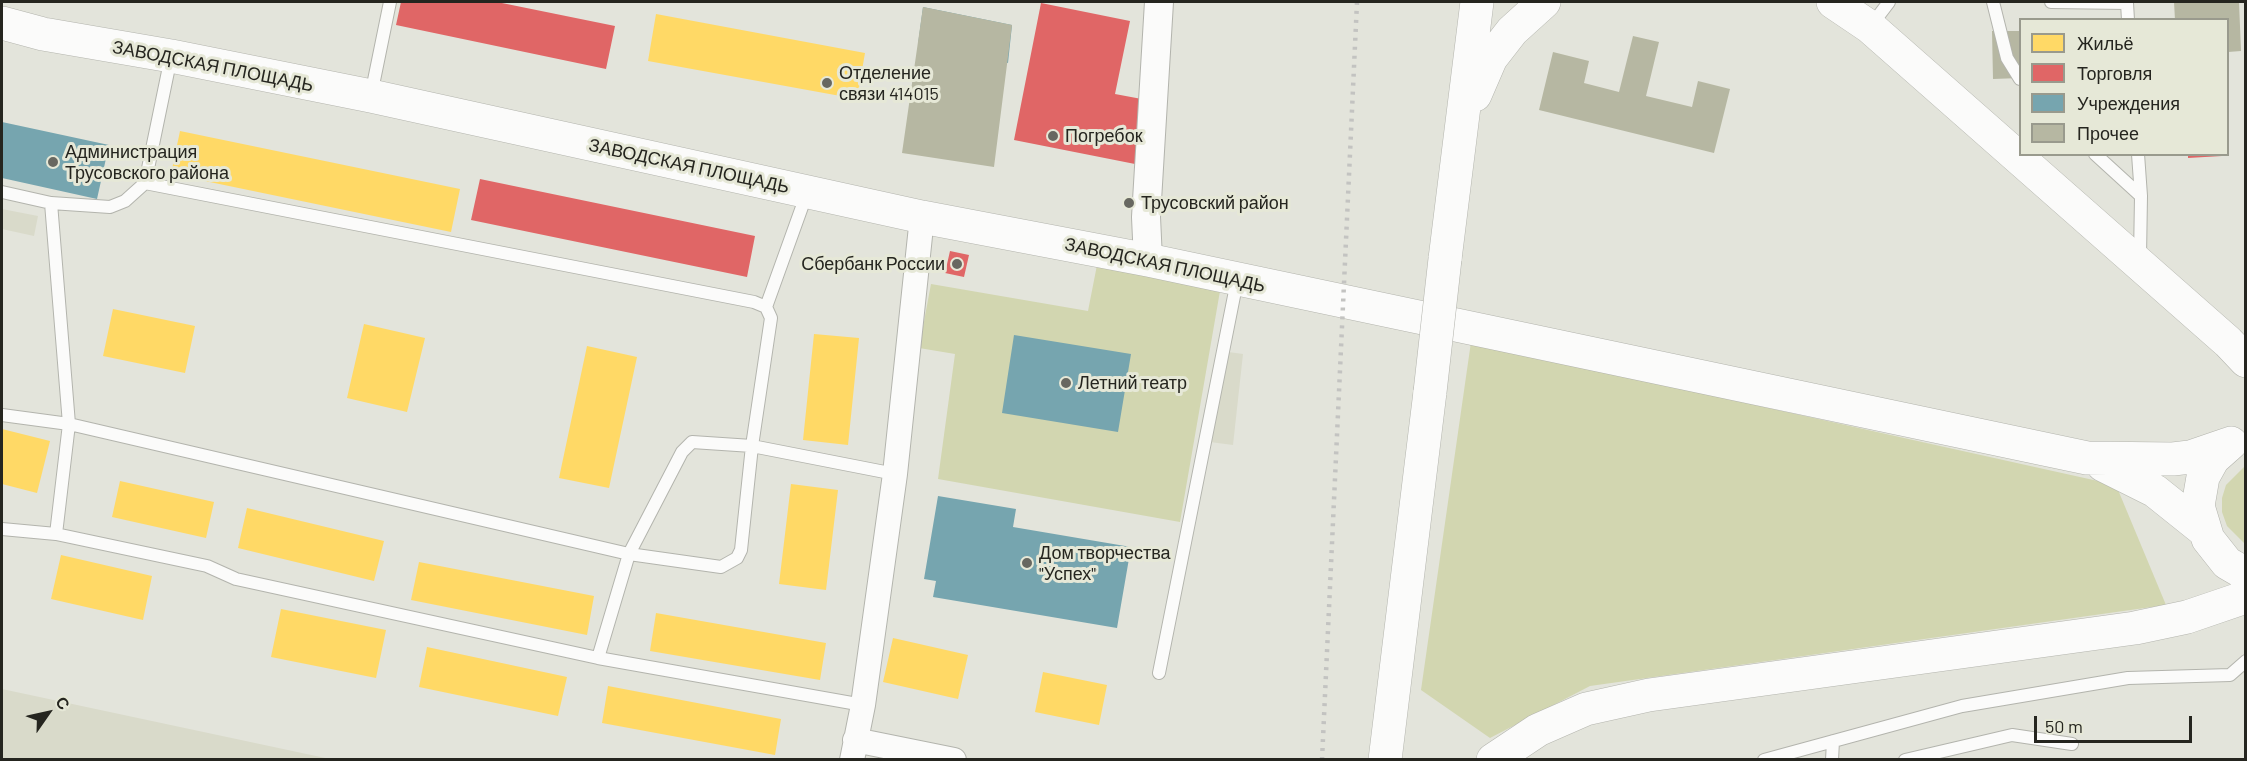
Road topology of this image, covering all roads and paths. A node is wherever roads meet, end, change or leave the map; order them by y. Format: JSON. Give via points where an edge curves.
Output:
{"nodes":[{"id":1,"x":390,"y":2,"type":"edge"},
{"id":2,"x":1159,"y":2,"type":"edge"},
{"id":3,"x":1477,"y":2,"type":"edge"},
{"id":4,"x":1544,"y":2,"type":"edge"},
{"id":5,"x":1833,"y":2,"type":"edge"},
{"id":6,"x":1993,"y":2,"type":"edge"},
{"id":7,"x":2051,"y":2,"type":"edge"},
{"id":8,"x":2127,"y":2,"type":"edge"},
{"id":9,"x":1879,"y":14,"type":"edge"},
{"id":10,"x":2128,"y":18,"type":"edge"},
{"id":11,"x":2,"y":23,"type":"edge"},
{"id":12,"x":171,"y":56,"type":"junction"},
{"id":13,"x":2019,"y":77,"type":"edge"},
{"id":14,"x":371,"y":96,"type":"junction"},
{"id":15,"x":1460,"y":139,"type":"junction"},
{"id":16,"x":2019,"y":149,"type":"edge"},
{"id":17,"x":2027,"y":156,"type":"edge"},
{"id":18,"x":2097,"y":156,"type":"edge"},
{"id":19,"x":2138,"y":156,"type":"edge"},
{"id":20,"x":145,"y":183,"type":"junction"},
{"id":21,"x":2,"y":192,"type":"edge"},
{"id":22,"x":807,"y":192,"type":"junction"},
{"id":23,"x":2141,"y":196,"type":"junction"},
{"id":24,"x":51,"y":203,"type":"junction"},
{"id":25,"x":922,"y":217,"type":"junction"},
{"id":26,"x":1149,"y":260,"type":"junction"},
{"id":27,"x":2139,"y":264,"type":"junction"},
{"id":28,"x":1237,"y":280,"type":"junction"},
{"id":29,"x":766,"y":307,"type":"junction"},
{"id":30,"x":2246,"y":361,"type":"edge"},
{"id":31,"x":2,"y":415,"type":"edge"},
{"id":32,"x":69,"y":424,"type":"junction"},
{"id":33,"x":2237,"y":440,"type":"edge"},
{"id":34,"x":752,"y":446,"type":"junction"},
{"id":35,"x":2087,"y":458,"type":"junction"},
{"id":36,"x":895,"y":474,"type":"junction"},
{"id":37,"x":2,"y":529,"type":"edge"},
{"id":38,"x":2205,"y":531,"type":"junction"},
{"id":39,"x":56,"y":534,"type":"junction"},
{"id":40,"x":629,"y":554,"type":"junction"},
{"id":41,"x":2244,"y":595,"type":"edge"},
{"id":42,"x":598,"y":658,"type":"junction"},
{"id":43,"x":2246,"y":661,"type":"edge"},
{"id":44,"x":1159,"y":673,"type":"dead end"},
{"id":45,"x":863,"y":705,"type":"junction"},
{"id":46,"x":1833,"y":741,"type":"junction"},
{"id":47,"x":2072,"y":744,"type":"dead end"},
{"id":48,"x":853,"y":750,"type":"edge"},
{"id":49,"x":954,"y":759,"type":"edge"},
{"id":50,"x":1385,"y":759,"type":"edge"},
{"id":51,"x":1493,"y":759,"type":"edge"},
{"id":52,"x":1764,"y":759,"type":"edge"},
{"id":53,"x":1832,"y":759,"type":"edge"},
{"id":54,"x":1905,"y":759,"type":"edge"}],
"edges":[{"from":1,"to":14,"type":"lane"},
{"from":2,"to":26,"type":"street","via":[[1146,217]]},
{"from":3,"to":15,"type":"main road"},
{"from":4,"to":15,"type":"main road","via":[[1512,31],[1491,58]]},
{"from":5,"to":9,"type":"main road"},
{"from":6,"to":13,"type":"lane","via":[[2007,58]]},
{"from":7,"to":8,"type":"lane"},
{"from":8,"to":10,"type":"lane"},
{"from":9,"to":16,"type":"main road"},
{"from":11,"to":12,"type":"main road","name":"ЗАВОДСКАЯ ПЛОЩАДЬ"},
{"from":12,"to":14,"type":"main road","name":"ЗАВОДСКАЯ ПЛОЩАДЬ"},
{"from":12,"to":20,"type":"lane"},
{"from":14,"to":22,"type":"main road","name":"ЗАВОДСКАЯ ПЛОЩАДЬ"},
{"from":15,"to":50,"type":"main road","bridge":true},
{"from":17,"to":27,"type":"main road"},
{"from":18,"to":23,"type":"lane"},
{"from":19,"to":23,"type":"lane"},
{"from":20,"to":24,"type":"lane","via":[[110,207]]},
{"from":20,"to":29,"type":"lane"},
{"from":21,"to":24,"type":"lane"},
{"from":22,"to":25,"type":"main road","name":"ЗАВОДСКАЯ ПЛОЩАДЬ"},
{"from":22,"to":29,"type":"lane"},
{"from":23,"to":27,"type":"lane"},
{"from":24,"to":32,"type":"lane"},
{"from":25,"to":26,"type":"main road","name":"ЗАВОДСКАЯ ПЛОЩАДЬ"},
{"from":25,"to":36,"type":"street"},
{"from":26,"to":28,"type":"main road","name":"ЗАВОДСКАЯ ПЛОЩАДЬ"},
{"from":27,"to":30,"type":"main road"},
{"from":28,"to":35,"type":"main road","name":"ЗАВОДСКАЯ ПЛОЩАДЬ"},
{"from":28,"to":44,"type":"lane"},
{"from":29,"to":34,"type":"lane","via":[[771,318]]},
{"from":31,"to":32,"type":"lane"},
{"from":32,"to":39,"type":"lane"},
{"from":32,"to":40,"type":"lane"},
{"from":33,"to":35,"type":"main road","via":[[2190,457]]},
{"from":33,"to":38,"type":"main road","via":[[2213,459],[2203,477],[2198,506]]},
{"from":34,"to":36,"type":"lane"},
{"from":34,"to":40,"type":"lane","via":[[697,440],[686,446]]},
{"from":34,"to":40,"type":"lane","via":[[741,550],[732,563],[721,567]]},
{"from":35,"to":38,"type":"main road","via":[[2141,482]]},
{"from":36,"to":45,"type":"street"},
{"from":37,"to":39,"type":"lane"},
{"from":38,"to":41,"type":"main road"},
{"from":39,"to":42,"type":"lane","via":[[207,566],[236,579]]},
{"from":40,"to":42,"type":"lane"},
{"from":41,"to":51,"type":"main road","via":[[2187,617],[2135,628],[1649,694],[1586,710],[1538,730]]},
{"from":42,"to":45,"type":"lane"},
{"from":43,"to":46,"type":"lane","via":[[2230,675],[2117,680],[1962,706]]},
{"from":45,"to":48,"type":"street"},
{"from":46,"to":52,"type":"lane"},
{"from":46,"to":53,"type":"lane"},
{"from":47,"to":54,"type":"lane","via":[[2012,735]]},
{"from":48,"to":49,"type":"street"}]}
